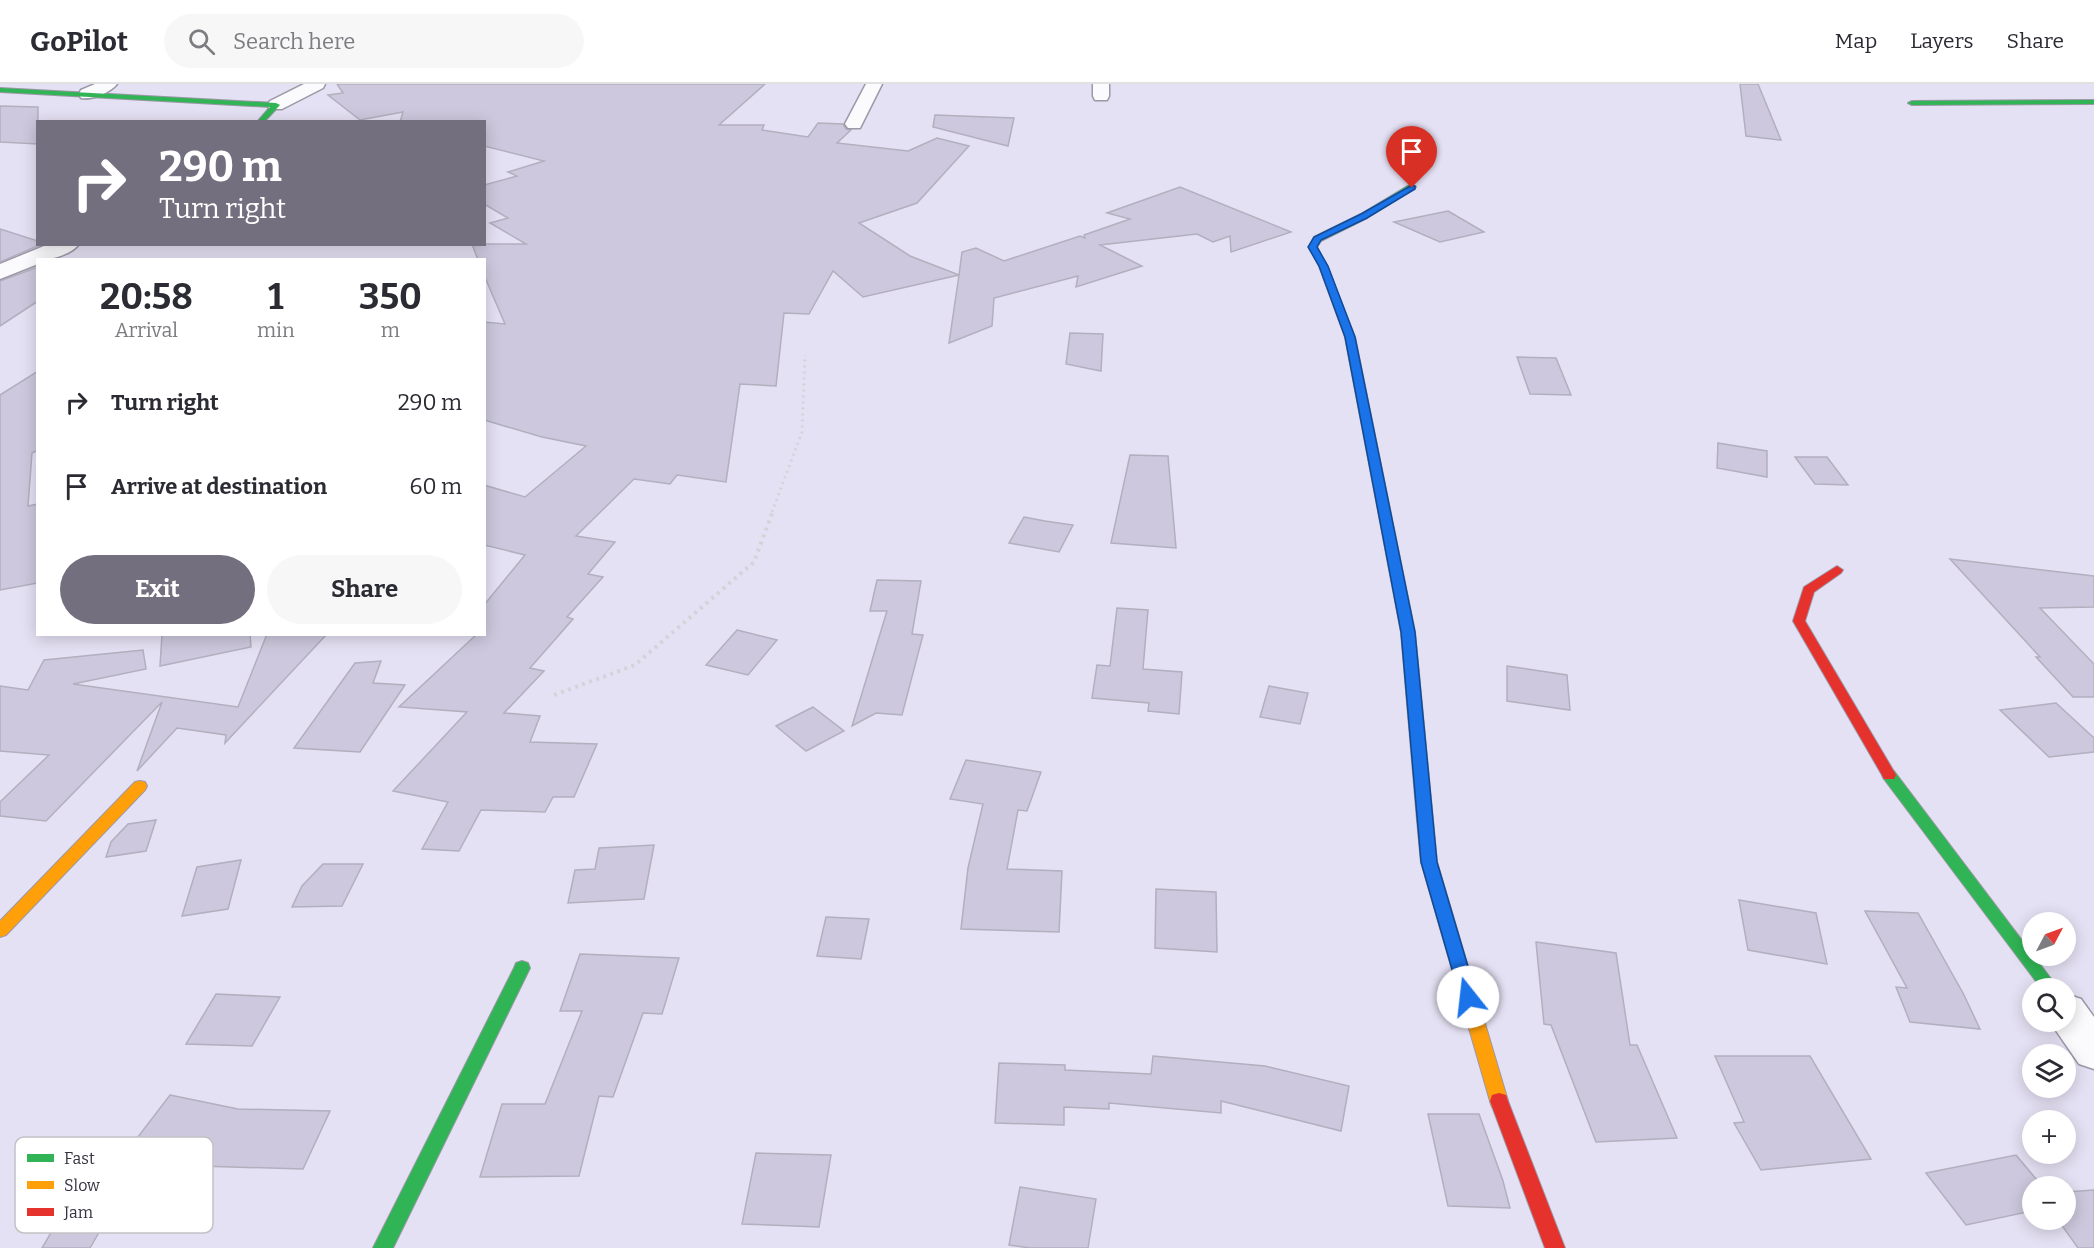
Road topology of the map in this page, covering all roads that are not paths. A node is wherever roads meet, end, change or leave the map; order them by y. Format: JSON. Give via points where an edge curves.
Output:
{"nodes":[{"id":1,"x":109,"y":84,"type":"edge"},
{"id":2,"x":317,"y":84,"type":"edge"},
{"id":3,"x":874,"y":84,"type":"edge"},
{"id":4,"x":0,"y":90,"type":"edge"},
{"id":5,"x":87,"y":94,"type":"junction"},
{"id":6,"x":2094,"y":102,"type":"edge"},
{"id":7,"x":1912,"y":103,"type":"dead end"},
{"id":8,"x":276,"y":105,"type":"junction"},
{"id":9,"x":262,"y":120,"type":"edge"},
{"id":10,"x":854,"y":124,"type":"dead end"},
{"id":11,"x":1412,"y":188,"type":"dead end"},
{"id":12,"x":64,"y":246,"type":"edge"},
{"id":13,"x":0,"y":272,"type":"edge"},
{"id":14,"x":1837,"y":570,"type":"dead end"},
{"id":15,"x":140,"y":786,"type":"dead end"},
{"id":16,"x":0,"y":931,"type":"edge"},
{"id":17,"x":522,"y":968,"type":"dead end"},
{"id":18,"x":2043,"y":978,"type":"edge"},
{"id":19,"x":2076,"y":1025,"type":"edge"},
{"id":20,"x":2094,"y":1051,"type":"edge"},
{"id":21,"x":383,"y":1248,"type":"edge"},
{"id":22,"x":1555,"y":1248,"type":"edge"}],
"edges":[{"from":1,"to":5,"type":"street"},
{"from":2,"to":8,"type":"street"},
{"from":3,"to":10,"type":"street"},
{"from":4,"to":5,"type":"street"},
{"from":5,"to":8,"type":"street"},
{"from":6,"to":7,"type":"street"},
{"from":8,"to":9,"type":"street"},
{"from":11,"to":22,"type":"street","via":[[1317,238],[1312,247],[1350,337],[1408,632],[1429,862],[1494,1087]]},
{"from":12,"to":13,"type":"street"},
{"from":14,"to":18,"type":"street","via":[[1808,590],[1799,621],[1893,782]]},
{"from":15,"to":16,"type":"street"},
{"from":17,"to":21,"type":"street"},
{"from":19,"to":20,"type":"street"}]}
